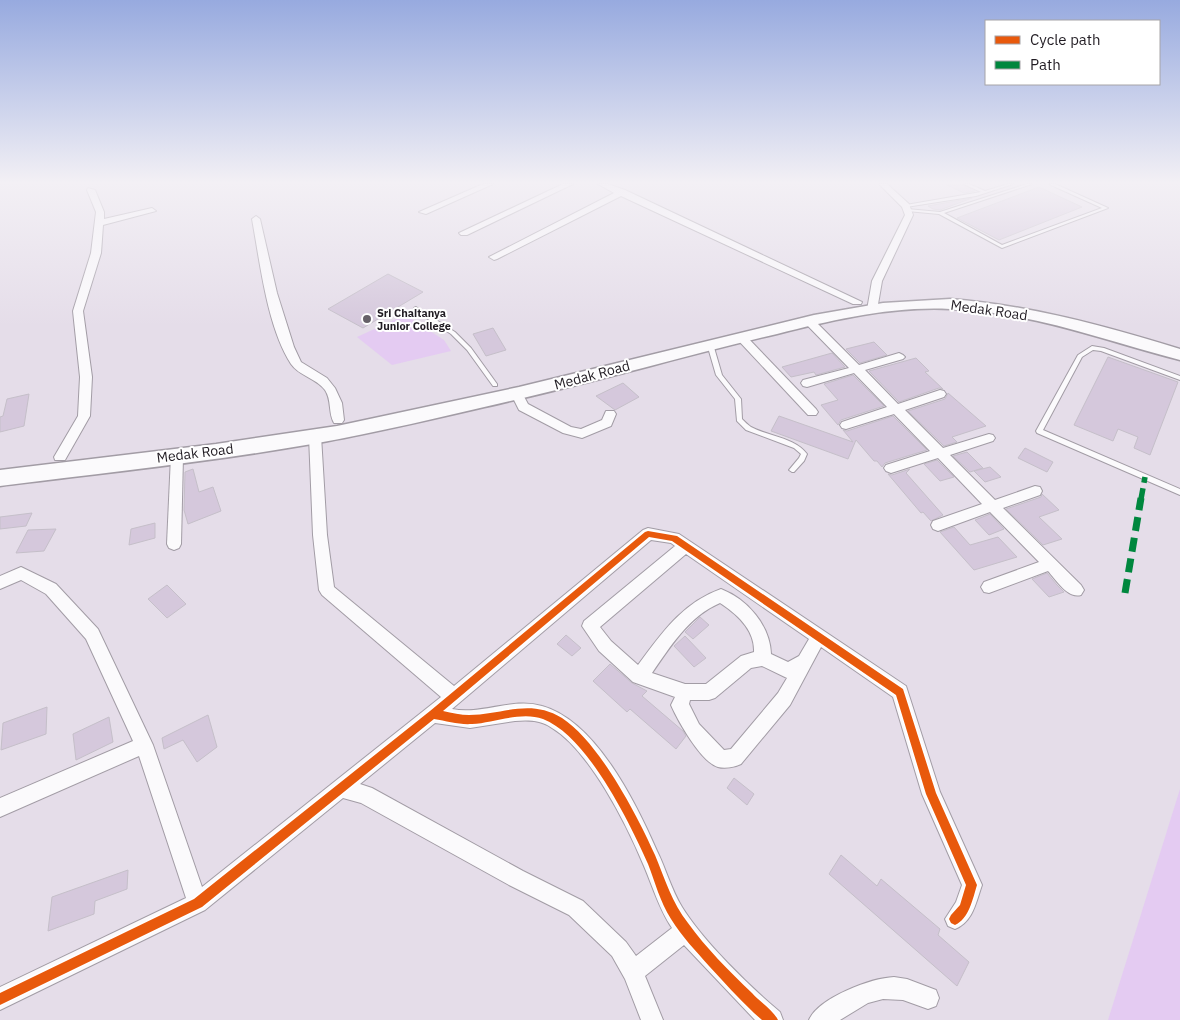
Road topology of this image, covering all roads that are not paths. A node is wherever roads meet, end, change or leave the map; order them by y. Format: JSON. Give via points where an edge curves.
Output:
{"nodes":[{"id":1,"x":98,"y":232,"type":"edge"},
{"id":2,"x":259,"y":232,"type":"edge"},
{"id":3,"x":467,"y":232,"type":"edge"},
{"id":4,"x":544,"y":232,"type":"edge"},
{"id":5,"x":709,"y":232,"type":"edge"},
{"id":6,"x":901,"y":232,"type":"edge"},
{"id":7,"x":974,"y":232,"type":"edge"},
{"id":8,"x":1043,"y":232,"type":"edge"},
{"id":9,"x":464,"y":233,"type":"dead end"},
{"id":10,"x":494,"y":257,"type":"dead end"},
{"id":11,"x":867,"y":304,"type":"junction"},
{"id":12,"x":416,"y":309,"type":"dead end"},
{"id":13,"x":809,"y":321,"type":"junction"},
{"id":14,"x":741,"y":337,"type":"junction"},
{"id":15,"x":710,"y":344,"type":"junction"},
{"id":16,"x":1180,"y":348,"type":"edge"},
{"id":17,"x":1180,"y":355,"type":"edge"},
{"id":18,"x":899,"y":357,"type":"dead end"},
{"id":19,"x":857,"y":369,"type":"junction"},
{"id":20,"x":1180,"y":378,"type":"edge"},
{"id":21,"x":807,"y":383,"type":"dead end"},
{"id":22,"x":496,"y":385,"type":"junction"},
{"id":23,"x":517,"y":394,"type":"junction"},
{"id":24,"x":940,"y":394,"type":"dead end"},
{"id":25,"x":896,"y":408,"type":"junction"},
{"id":26,"x":812,"y":412,"type":"dead end"},
{"id":27,"x":610,"y":414,"type":"dead end"},
{"id":28,"x":338,"y":420,"type":"junction"},
{"id":29,"x":846,"y":425,"type":"dead end"},
{"id":30,"x":315,"y":436,"type":"junction"},
{"id":31,"x":989,"y":438,"type":"dead end"},
{"id":32,"x":940,"y":453,"type":"junction"},
{"id":33,"x":177,"y":456,"type":"junction"},
{"id":34,"x":60,"y":457,"type":"junction"},
{"id":35,"x":0,"y":463,"type":"edge"},
{"id":36,"x":891,"y":468,"type":"dead end"},
{"id":37,"x":792,"y":470,"type":"dead end"},
{"id":38,"x":0,"y":478,"type":"edge"},
{"id":39,"x":1035,"y":492,"type":"dead end"},
{"id":40,"x":1180,"y":492,"type":"edge"},
{"id":41,"x":992,"y":506,"type":"junction"},
{"id":42,"x":938,"y":525,"type":"dead end"},
{"id":43,"x":174,"y":544,"type":"dead end"},
{"id":44,"x":686,"y":546,"type":"junction"},
{"id":45,"x":1051,"y":564,"type":"junction"},
{"id":46,"x":0,"y":582,"type":"edge"},
{"id":47,"x":989,"y":587,"type":"dead end"},
{"id":48,"x":1076,"y":590,"type":"dead end"},
{"id":49,"x":819,"y":636,"type":"junction"},
{"id":50,"x":763,"y":658,"type":"junction"},
{"id":51,"x":805,"y":661,"type":"junction"},
{"id":52,"x":639,"y":676,"type":"junction"},
{"id":53,"x":685,"y":692,"type":"junction"},
{"id":54,"x":454,"y":697,"type":"junction"},
{"id":55,"x":433,"y":714,"type":"junction"},
{"id":56,"x":144,"y":745,"type":"junction"},
{"id":57,"x":341,"y":788,"type":"junction"},
{"id":58,"x":0,"y":808,"type":"edge"},
{"id":59,"x":198,"y":903,"type":"junction"},
{"id":60,"x":955,"y":919,"type":"dead end"},
{"id":61,"x":685,"y":931,"type":"junction"},
{"id":62,"x":633,"y":972,"type":"junction"},
{"id":63,"x":928,"y":998,"type":"dead end"},
{"id":64,"x":0,"y":999,"type":"edge"},
{"id":65,"x":652,"y":1020,"type":"edge"},
{"id":66,"x":772,"y":1020,"type":"edge"},
{"id":67,"x":820,"y":1020,"type":"edge"}],
"edges":[{"from":1,"to":34,"type":"street","via":[[96,253],[78,311],[86,377],[84,416]]},
{"from":2,"to":28,"type":"street","via":[[286,342],[297,364],[324,381],[334,394]]},
{"from":3,"to":9,"type":"street"},
{"from":4,"to":10,"type":"street"},
{"from":5,"to":11,"type":"street"},
{"from":6,"to":11,"type":"street"},
{"from":7,"to":8,"type":"lane","via":[[1002,247]]},
{"from":11,"to":13,"type":"main road","name":"Medak Road"},
{"from":11,"to":16,"type":"main road","name":"Medak Road","via":[[922,294],[1007,302]]},
{"from":11,"to":17,"type":"main road","name":"Medak Road","via":[[949,304],[1006,311],[1083,327]]},
{"from":11,"to":22,"type":"main road","name":"Medak Road","via":[[772,320]]},
{"from":12,"to":22,"type":"lane","via":[[453,333]]},
{"from":13,"to":14,"type":"main road","name":"Medak Road"},
{"from":13,"to":19,"type":"street"},
{"from":14,"to":15,"type":"main road","name":"Medak Road"},
{"from":14,"to":26,"type":"street"},
{"from":15,"to":23,"type":"main road","name":"Medak Road"},
{"from":15,"to":37,"type":"lane","via":[[719,375],[738,399],[742,424],[802,450],[802,459]]},
{"from":18,"to":19,"type":"street"},
{"from":19,"to":21,"type":"street"},
{"from":19,"to":25,"type":"street"},
{"from":20,"to":40,"type":"lane","via":[[1092,348],[1080,356],[1039,431]]},
{"from":22,"to":28,"type":"main road","name":"Medak Road"},
{"from":23,"to":27,"type":"street","via":[[523,407],[567,430],[582,434],[607,423]]},
{"from":23,"to":30,"type":"main road","name":"Medak Road"},
{"from":24,"to":25,"type":"street"},
{"from":25,"to":29,"type":"street"},
{"from":25,"to":32,"type":"street"},
{"from":28,"to":34,"type":"main road","name":"Medak Road","via":[[270,432]]},
{"from":30,"to":33,"type":"main road","name":"Medak Road"},
{"from":30,"to":54,"type":"street","via":[[320,535],[327,590]]},
{"from":31,"to":32,"type":"street"},
{"from":32,"to":36,"type":"street"},
{"from":32,"to":41,"type":"street"},
{"from":33,"to":38,"type":"main road","name":"Medak Road"},
{"from":33,"to":43,"type":"street"},
{"from":34,"to":35,"type":"main road","name":"Medak Road"},
{"from":39,"to":41,"type":"street"},
{"from":41,"to":42,"type":"street"},
{"from":41,"to":45,"type":"street"},
{"from":44,"to":49,"type":"street"},
{"from":44,"to":52,"type":"street","via":[[590,626],[605,646]]},
{"from":44,"to":54,"type":"street","via":[[674,538],[648,534]]},
{"from":45,"to":47,"type":"street"},
{"from":45,"to":48,"type":"street"},
{"from":46,"to":56,"type":"street","via":[[21,573],[51,590],[92,634]]},
{"from":49,"to":51,"type":"street"},
{"from":49,"to":60,"type":"street","via":[[900,692],[931,794],[972,885],[964,908]]},
{"from":50,"to":51,"type":"street","via":[[788,672]]},
{"from":50,"to":52,"type":"street","via":[[762,640],[745,613],[721,596],[707,600],[681,622]]},
{"from":50,"to":53,"type":"street","via":[[747,661],[709,692]]},
{"from":51,"to":53,"type":"street","via":[[784,699],[735,758],[720,759],[693,730],[680,705]]},
{"from":52,"to":53,"type":"street"},
{"from":54,"to":55,"type":"street"},
{"from":55,"to":57,"type":"street"},
{"from":55,"to":61,"type":"street","via":[[468,720],[525,712],[556,719],[596,759],[609,780]]},
{"from":56,"to":58,"type":"street"},
{"from":56,"to":59,"type":"street"},
{"from":57,"to":59,"type":"street"},
{"from":57,"to":62,"type":"street","via":[[365,795],[576,908],[619,949]]},
{"from":59,"to":64,"type":"street"},
{"from":61,"to":62,"type":"street"},
{"from":61,"to":66,"type":"street"},
{"from":62,"to":65,"type":"street"},
{"from":63,"to":67,"type":"street","via":[[895,988],[871,991],[854,997]]}]}
